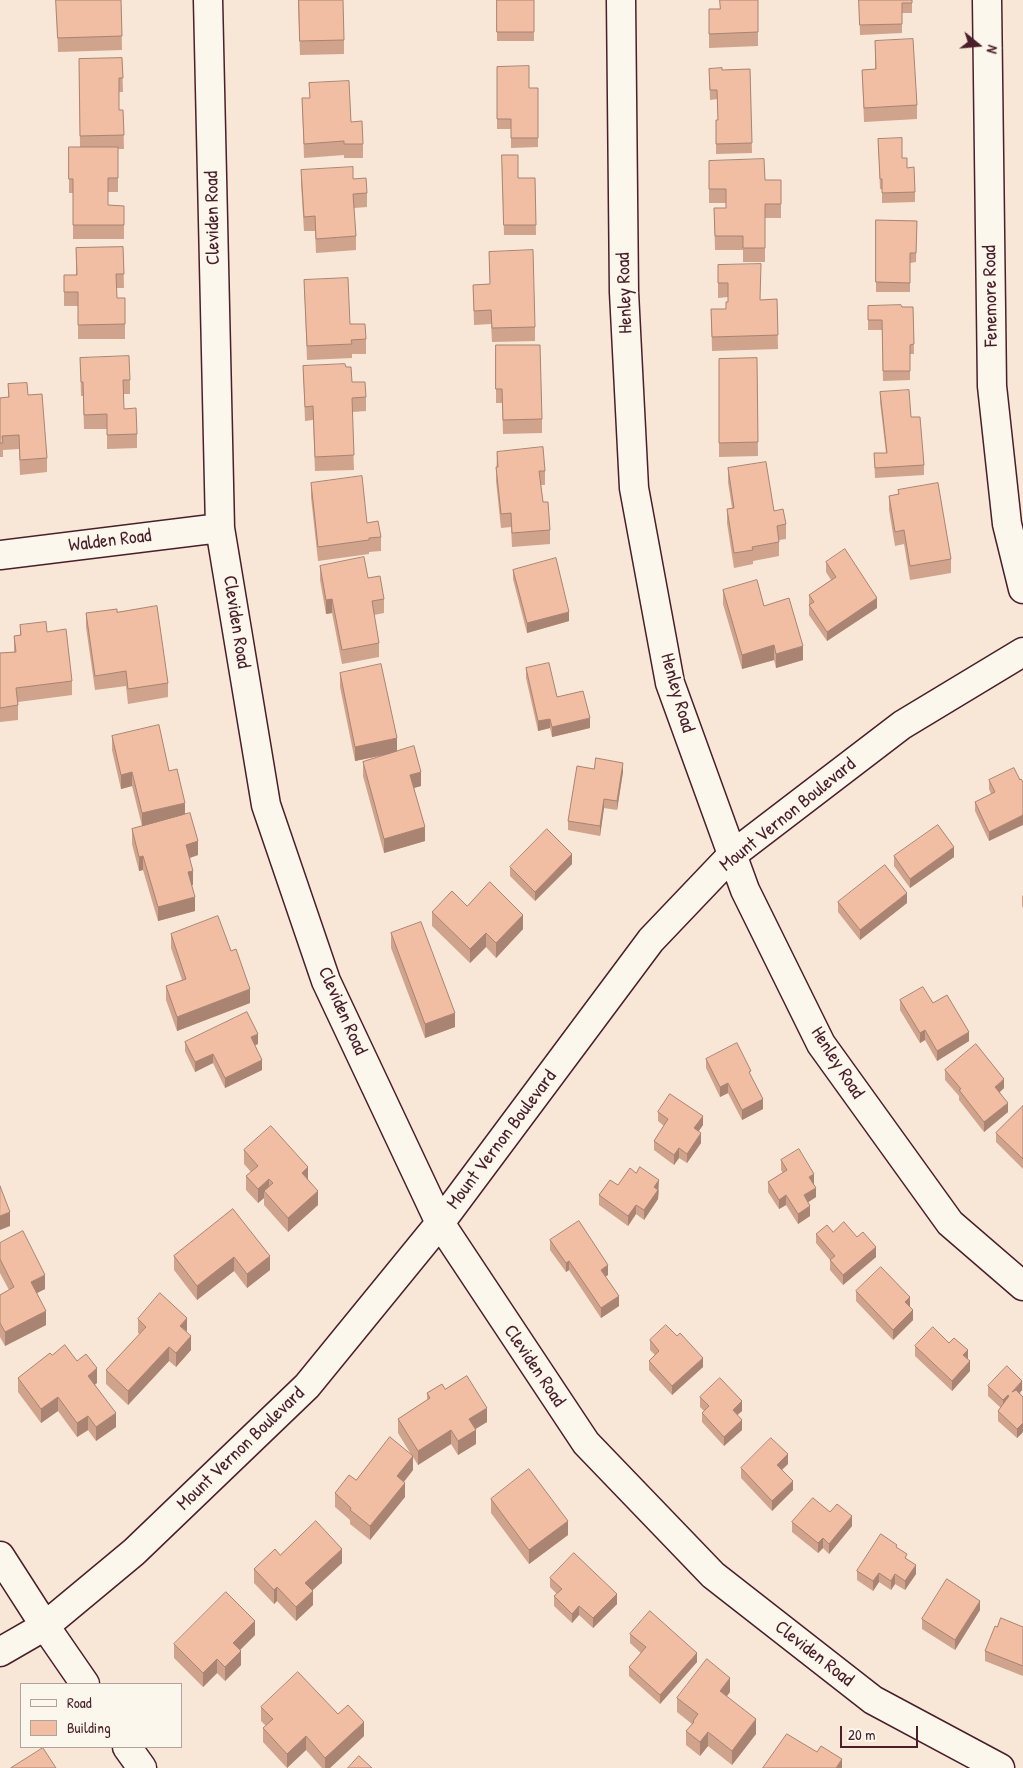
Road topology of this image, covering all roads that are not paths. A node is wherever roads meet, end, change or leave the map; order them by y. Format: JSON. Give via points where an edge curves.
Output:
{"nodes":[{"id":1,"x":208,"y":0,"type":"edge"},
{"id":2,"x":621,"y":0,"type":"edge"},
{"id":3,"x":987,"y":0,"type":"edge"},
{"id":4,"x":220,"y":528,"type":"junction"},
{"id":5,"x":0,"y":555,"type":"edge"},
{"id":6,"x":1023,"y":589,"type":"edge"},
{"id":7,"x":1023,"y":652,"type":"edge"},
{"id":8,"x":732,"y":855,"type":"junction"},
{"id":9,"x":440,"y":1223,"type":"junction"},
{"id":10,"x":1023,"y":1286,"type":"edge"},
{"id":11,"x":0,"y":1556,"type":"edge"},
{"id":12,"x":45,"y":1626,"type":"junction"},
{"id":13,"x":0,"y":1652,"type":"edge"},
{"id":14,"x":84,"y":1683,"type":"edge"},
{"id":15,"x":128,"y":1748,"type":"edge"},
{"id":16,"x":142,"y":1768,"type":"edge"},
{"id":17,"x":1000,"y":1768,"type":"edge"}],
"edges":[{"from":1,"to":4,"type":"street","name":"Cleviden Road"},
{"from":2,"to":8,"type":"street","name":"Henley Road","via":[[624,292],[634,488],[670,683]]},
{"from":3,"to":6,"type":"street","name":"Fenemore Road","via":[[992,386],[1007,524]]},
{"from":4,"to":5,"type":"street","name":"Walden Road"},
{"from":4,"to":9,"type":"street","name":"Cleviden Road","via":[[266,805],[326,981]]},
{"from":7,"to":8,"type":"street","name":"Mount Vernon Boulevard","via":[[902,725]]},
{"from":8,"to":9,"type":"street","name":"Mount Vernon Boulevard","via":[[651,940]]},
{"from":8,"to":10,"type":"street","name":"Henley Road","via":[[745,890],[821,1044],[950,1223]]},
{"from":9,"to":12,"type":"street","name":"Mount Vernon Boulevard","via":[[307,1386],[134,1552]]},
{"from":9,"to":17,"type":"street","name":"Cleviden Road","via":[[586,1443],[714,1575],[873,1700]]},
{"from":11,"to":12,"type":"street"},
{"from":12,"to":13,"type":"street","name":"Mount Vernon Boulevard"},
{"from":12,"to":14,"type":"street"},
{"from":15,"to":16,"type":"street"}]}
